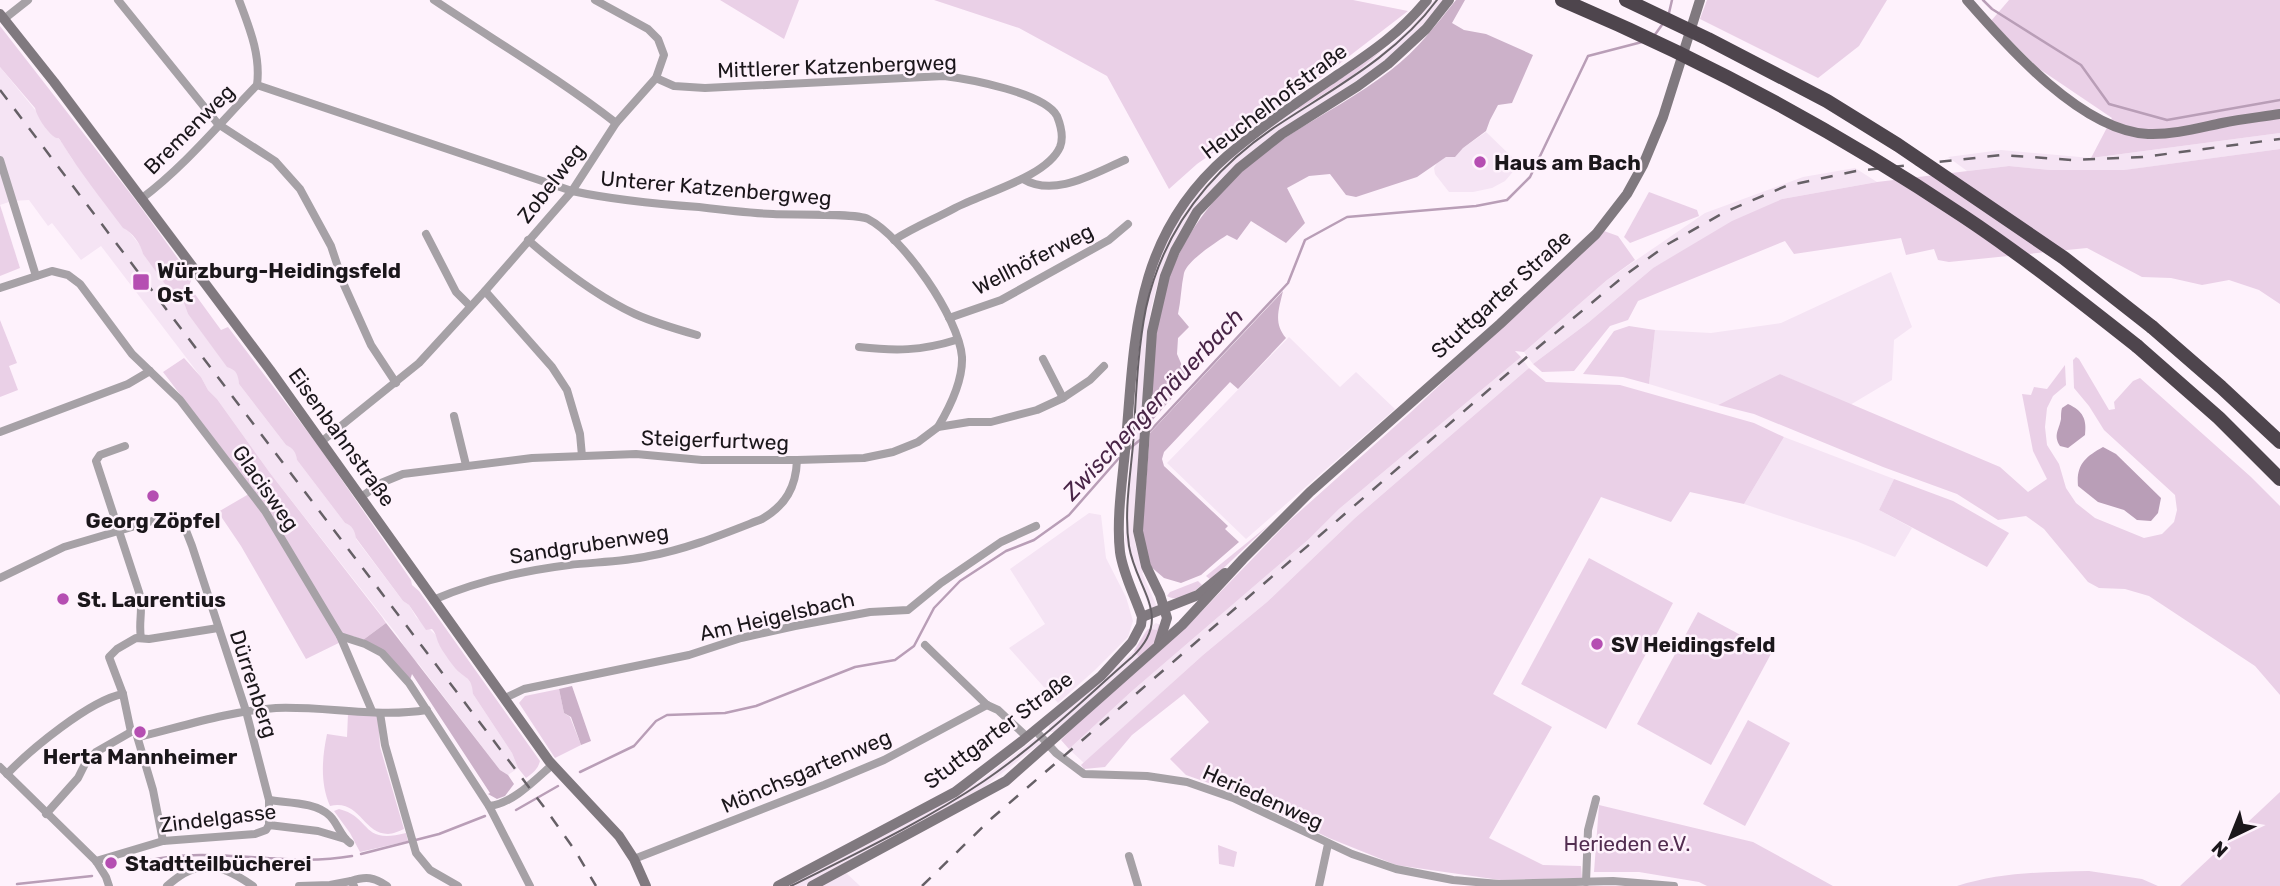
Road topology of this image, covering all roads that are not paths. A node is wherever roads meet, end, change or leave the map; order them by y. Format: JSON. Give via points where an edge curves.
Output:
{"nodes":[{"id":1,"x":28,"y":0,"type":"edge"},
{"id":2,"x":118,"y":0,"type":"edge"},
{"id":3,"x":239,"y":0,"type":"edge"},
{"id":4,"x":434,"y":0,"type":"edge"},
{"id":5,"x":595,"y":0,"type":"edge"},
{"id":6,"x":1427,"y":0,"type":"edge"},
{"id":7,"x":1449,"y":0,"type":"edge"},
{"id":8,"x":1562,"y":0,"type":"edge"},
{"id":9,"x":1626,"y":0,"type":"edge"},
{"id":10,"x":1700,"y":0,"type":"edge"},
{"id":11,"x":1967,"y":0,"type":"edge"},
{"id":12,"x":2,"y":16,"type":"edge"},
{"id":13,"x":656,"y":78,"type":"junction"},
{"id":14,"x":257,"y":85,"type":"junction"},
{"id":15,"x":2280,"y":114,"type":"edge"},
{"id":16,"x":617,"y":123,"type":"junction"},
{"id":17,"x":218,"y":124,"type":"junction"},
{"id":18,"x":0,"y":160,"type":"edge"},
{"id":19,"x":1125,"y":160,"type":"dead end"},
{"id":20,"x":1023,"y":179,"type":"junction"},
{"id":21,"x":572,"y":191,"type":"junction"},
{"id":22,"x":141,"y":199,"type":"junction"},
{"id":23,"x":1128,"y":224,"type":"dead end"},
{"id":24,"x":426,"y":234,"type":"dead end"},
{"id":25,"x":528,"y":240,"type":"junction"},
{"id":26,"x":894,"y":240,"type":"junction"},
{"id":27,"x":36,"y":276,"type":"junction"},
{"id":28,"x":0,"y":288,"type":"edge"},
{"id":29,"x":485,"y":290,"type":"junction"},
{"id":30,"x":470,"y":306,"type":"junction"},
{"id":31,"x":949,"y":318,"type":"junction"},
{"id":32,"x":696,"y":335,"type":"dead end"},
{"id":33,"x":956,"y":341,"type":"junction"},
{"id":34,"x":859,"y":346,"type":"dead end"},
{"id":35,"x":1043,"y":359,"type":"dead end"},
{"id":36,"x":1104,"y":366,"type":"dead end"},
{"id":37,"x":150,"y":371,"type":"junction"},
{"id":38,"x":396,"y":383,"type":"junction"},
{"id":39,"x":1063,"y":398,"type":"junction"},
{"id":40,"x":454,"y":416,"type":"dead end"},
{"id":41,"x":938,"y":427,"type":"junction"},
{"id":42,"x":0,"y":432,"type":"edge"},
{"id":43,"x":321,"y":442,"type":"junction"},
{"id":44,"x":2280,"y":442,"type":"edge"},
{"id":45,"x":125,"y":446,"type":"dead end"},
{"id":46,"x":582,"y":456,"type":"junction"},
{"id":47,"x":797,"y":460,"type":"junction"},
{"id":48,"x":466,"y":465,"type":"junction"},
{"id":49,"x":2280,"y":479,"type":"edge"},
{"id":50,"x":361,"y":497,"type":"junction"},
{"id":51,"x":1036,"y":526,"type":"dead end"},
{"id":52,"x":118,"y":531,"type":"junction"},
{"id":53,"x":1243,"y":558,"type":"junction"},
{"id":54,"x":0,"y":578,"type":"edge"},
{"id":55,"x":433,"y":600,"type":"junction"},
{"id":56,"x":1196,"y":608,"type":"junction"},
{"id":57,"x":1166,"y":613,"type":"junction"},
{"id":58,"x":1142,"y":617,"type":"junction"},
{"id":59,"x":218,"y":628,"type":"junction"},
{"id":60,"x":340,"y":636,"type":"junction"},
{"id":61,"x":141,"y":638,"type":"junction"},
{"id":62,"x":925,"y":645,"type":"dead end"},
{"id":63,"x":1158,"y":646,"type":"junction"},
{"id":64,"x":123,"y":694,"type":"junction"},
{"id":65,"x":505,"y":698,"type":"junction"},
{"id":66,"x":987,"y":705,"type":"junction"},
{"id":67,"x":427,"y":710,"type":"junction"},
{"id":68,"x":246,"y":711,"type":"junction"},
{"id":69,"x":376,"y":712,"type":"junction"},
{"id":70,"x":1031,"y":733,"type":"junction"},
{"id":71,"x":135,"y":735,"type":"junction"},
{"id":72,"x":1047,"y":744,"type":"junction"},
{"id":73,"x":552,"y":765,"type":"junction"},
{"id":74,"x":0,"y":767,"type":"edge"},
{"id":75,"x":7,"y":774,"type":"junction"},
{"id":76,"x":1596,"y":799,"type":"dead end"},
{"id":77,"x":269,"y":800,"type":"junction"},
{"id":78,"x":489,"y":806,"type":"junction"},
{"id":79,"x":46,"y":814,"type":"junction"},
{"id":80,"x":270,"y":825,"type":"junction"},
{"id":81,"x":163,"y":841,"type":"junction"},
{"id":82,"x":1328,"y":844,"type":"junction"},
{"id":83,"x":1129,"y":856,"type":"dead end"},
{"id":84,"x":635,"y":859,"type":"junction"},
{"id":85,"x":96,"y":861,"type":"junction"},
{"id":86,"x":1586,"y":882,"type":"junction"},
{"id":87,"x":352,"y":884,"type":"edge"},
{"id":88,"x":109,"y":886,"type":"edge"},
{"id":89,"x":167,"y":886,"type":"edge"},
{"id":90,"x":253,"y":886,"type":"edge"},
{"id":91,"x":299,"y":886,"type":"edge"},
{"id":92,"x":387,"y":886,"type":"edge"},
{"id":93,"x":458,"y":886,"type":"edge"},
{"id":94,"x":530,"y":886,"type":"edge"},
{"id":95,"x":646,"y":886,"type":"edge"},
{"id":96,"x":778,"y":886,"type":"edge"},
{"id":97,"x":813,"y":886,"type":"edge"},
{"id":98,"x":1138,"y":886,"type":"edge"},
{"id":99,"x":1319,"y":886,"type":"edge"},
{"id":100,"x":1674,"y":886,"type":"edge"}],
"edges":[{"from":1,"to":12,"type":"street"},
{"from":2,"to":17,"type":"street"},
{"from":3,"to":14,"type":"street","name":"Bremenweg","via":[[258,61]]},
{"from":4,"to":16,"type":"street"},
{"from":5,"to":13,"type":"street","via":[[658,39],[664,55]]},
{"from":6,"to":58,"type":"main road","name":"Heuchelhofstraße","via":[[1377,49],[1227,156],[1184,202],[1160,243],[1139,307],[1120,551]]},
{"from":7,"to":57,"type":"main road","name":"Heuchelhofstraße","via":[[1405,50],[1239,168],[1197,212],[1175,251],[1155,313],[1138,531],[1140,548]]},
{"from":8,"to":49,"type":"highway","bridge":true,"via":[[1700,63],[1885,165],[1965,217],[2137,346]]},
{"from":9,"to":44,"type":"highway","bridge":true,"via":[[1827,101],[2064,257],[2152,327]]},
{"from":10,"to":53,"type":"main road","name":"Stuttgarter Straße","via":[[1643,165],[1596,234]]},
{"from":11,"to":15,"type":"main road","via":[[2035,72],[2082,109],[2116,127],[2146,134],[2175,133]]},
{"from":12,"to":22,"type":"main road","name":"Eisenbahnstraße"},
{"from":13,"to":16,"type":"street","name":"Zobelweg"},
{"from":13,"to":20,"type":"street","name":"Mittlerer Katzenbergweg","via":[[674,86],[705,88],[944,76],[970,79],[1055,112],[1062,128],[1060,147]]},
{"from":14,"to":17,"type":"street","name":"Bremenweg"},
{"from":14,"to":21,"type":"street","name":"Unterer Katzenbergweg"},
{"from":16,"to":21,"type":"street","name":"Zobelweg"},
{"from":17,"to":22,"type":"street","name":"Bremenweg","via":[[170,176]]},
{"from":17,"to":38,"type":"street","via":[[275,161],[300,188],[331,246],[371,345]]},
{"from":18,"to":27,"type":"street"},
{"from":19,"to":20,"type":"street","via":[[1057,186],[1033,185]]},
{"from":20,"to":26,"type":"street","name":"Mittlerer Katzenbergweg"},
{"from":21,"to":25,"type":"street","name":"Zobelweg"},
{"from":21,"to":26,"type":"street","name":"Unterer Katzenbergweg","via":[[614,200],[867,218]]},
{"from":22,"to":43,"type":"main road","name":"Eisenbahnstraße"},
{"from":23,"to":31,"type":"street","name":"Wellhöferweg","via":[[1109,240],[1001,300]]},
{"from":24,"to":30,"type":"street","via":[[456,292]]},
{"from":25,"to":29,"type":"street","name":"Zobelweg"},
{"from":25,"to":32,"type":"street","via":[[634,313]]},
{"from":26,"to":31,"type":"street","name":"Unterer Katzenbergweg","via":[[932,287]]},
{"from":27,"to":28,"type":"street","name":"Glacisweg"},
{"from":27,"to":37,"type":"street","name":"Glacisweg","via":[[52,271],[80,284]]},
{"from":29,"to":30,"type":"street","name":"Zobelweg"},
{"from":29,"to":46,"type":"street","via":[[567,390]]},
{"from":30,"to":38,"type":"street","name":"Zobelweg"},
{"from":31,"to":33,"type":"street","name":"Unterer Katzenbergweg"},
{"from":33,"to":34,"type":"street","via":[[897,351]]},
{"from":33,"to":41,"type":"street","name":"Unterer Katzenbergweg","via":[[961,368],[949,409]]},
{"from":35,"to":39,"type":"street"},
{"from":36,"to":39,"type":"street","name":"Steigerfurtweg"},
{"from":37,"to":42,"type":"street","via":[[128,384]]},
{"from":37,"to":60,"type":"street","name":"Glacisweg","via":[[180,400],[265,511]]},
{"from":38,"to":43,"type":"street","name":"Zobelweg"},
{"from":39,"to":41,"type":"street","name":"Steigerfurtweg","via":[[1003,420]]},
{"from":40,"to":48,"type":"street"},
{"from":41,"to":47,"type":"street","name":"Steigerfurtweg","via":[[893,452],[864,458]]},
{"from":43,"to":50,"type":"main road","name":"Eisenbahnstraße"},
{"from":45,"to":52,"type":"street","via":[[96,461]]},
{"from":46,"to":47,"type":"street","name":"Steigerfurtweg"},
{"from":46,"to":48,"type":"street","name":"Steigerfurtweg"},
{"from":47,"to":55,"type":"street","name":"Sandgrubenweg","via":[[788,496],[762,519],[649,556],[502,575]]},
{"from":48,"to":50,"type":"street","name":"Steigerfurtweg","via":[[403,474]]},
{"from":50,"to":55,"type":"main road","name":"Eisenbahnstraße"},
{"from":51,"to":65,"type":"street","name":"Am Heigelsbach","via":[[1001,542],[908,610],[795,626],[689,655],[572,677]]},
{"from":52,"to":54,"type":"street","via":[[64,547]]},
{"from":52,"to":59,"type":"street","name":"Dürrenberg","via":[[159,519],[178,519],[186,528]]},
{"from":52,"to":61,"type":"street","via":[[143,608]]},
{"from":53,"to":56,"type":"main road","name":"Stuttgarter Straße"},
{"from":53,"to":57,"type":"main road","name":"Stuttgarter Straße","via":[[1198,595]]},
{"from":55,"to":65,"type":"main road","name":"Eisenbahnstraße"},
{"from":56,"to":57,"type":"main road","name":"Stuttgarter Straße","via":[[1182,615]]},
{"from":56,"to":63,"type":"main road","name":"Stuttgarter Straße"},
{"from":57,"to":58,"type":"main road","name":"Stuttgarter Straße"},
{"from":57,"to":63,"type":"main road"},
{"from":58,"to":70,"type":"main road","name":"Stuttgarter Straße","via":[[1126,651]]},
{"from":59,"to":61,"type":"street"},
{"from":59,"to":68,"type":"street","name":"Dürrenberg"},
{"from":60,"to":67,"type":"street","via":[[382,653]]},
{"from":60,"to":69,"type":"street","name":"Glacisweg"},
{"from":61,"to":64,"type":"street","via":[[125,643],[110,657]]},
{"from":62,"to":66,"type":"street"},
{"from":63,"to":72,"type":"main road","name":"Stuttgarter Straße"},
{"from":64,"to":71,"type":"street"},
{"from":64,"to":75,"type":"street","via":[[92,707],[54,733]]},
{"from":65,"to":73,"type":"main road","name":"Eisenbahnstraße"},
{"from":66,"to":70,"type":"street"},
{"from":66,"to":84,"type":"street","name":"Mönchsgartenweg","via":[[872,765]]},
{"from":67,"to":69,"type":"street"},
{"from":67,"to":78,"type":"street"},
{"from":68,"to":69,"type":"street"},
{"from":68,"to":71,"type":"street"},
{"from":68,"to":77,"type":"street","name":"Dürrenberg"},
{"from":69,"to":93,"type":"street","name":"Glacisweg","via":[[412,843],[423,864]]},
{"from":70,"to":72,"type":"street","name":"Heriedenweg"},
{"from":70,"to":96,"type":"main road","name":"Stuttgarter Straße","via":[[955,792]]},
{"from":71,"to":79,"type":"street","via":[[96,752]]},
{"from":71,"to":81,"type":"street"},
{"from":72,"to":82,"type":"street","name":"Heriedenweg","via":[[1084,774],[1187,782],[1233,798]]},
{"from":72,"to":97,"type":"main road","name":"Stuttgarter Straße","via":[[998,787]]},
{"from":73,"to":78,"type":"street","via":[[501,804]]},
{"from":73,"to":84,"type":"main road","name":"Eisenbahnstraße"},
{"from":74,"to":75,"type":"street"},
{"from":75,"to":79,"type":"street"},
{"from":76,"to":86,"type":"street","via":[[1588,830]]},
{"from":77,"to":80,"type":"street","name":"Dürrenberg"},
{"from":77,"to":80,"type":"street","name":"Zindelgasse","via":[[317,808],[328,814],[347,841],[318,831]]},
{"from":78,"to":94,"type":"street"},
{"from":79,"to":85,"type":"street"},
{"from":80,"to":81,"type":"street","name":"Zindelgasse","via":[[254,834]]},
{"from":81,"to":85,"type":"street","name":"Zindelgasse"},
{"from":82,"to":86,"type":"street","name":"Heriedenweg","via":[[1396,869],[1453,880]]},
{"from":82,"to":99,"type":"street","name":"Heriedenweg"},
{"from":83,"to":98,"type":"street"},
{"from":84,"to":95,"type":"main road","name":"Eisenbahnstraße"},
{"from":85,"to":88,"type":"street"},
{"from":86,"to":100,"type":"street","name":"Heriedenweg"},
{"from":87,"to":91,"type":"street"},
{"from":87,"to":92,"type":"street","via":[[374,877]]},
{"from":89,"to":90,"type":"street","via":[[181,873],[206,866],[228,870]]}]}
